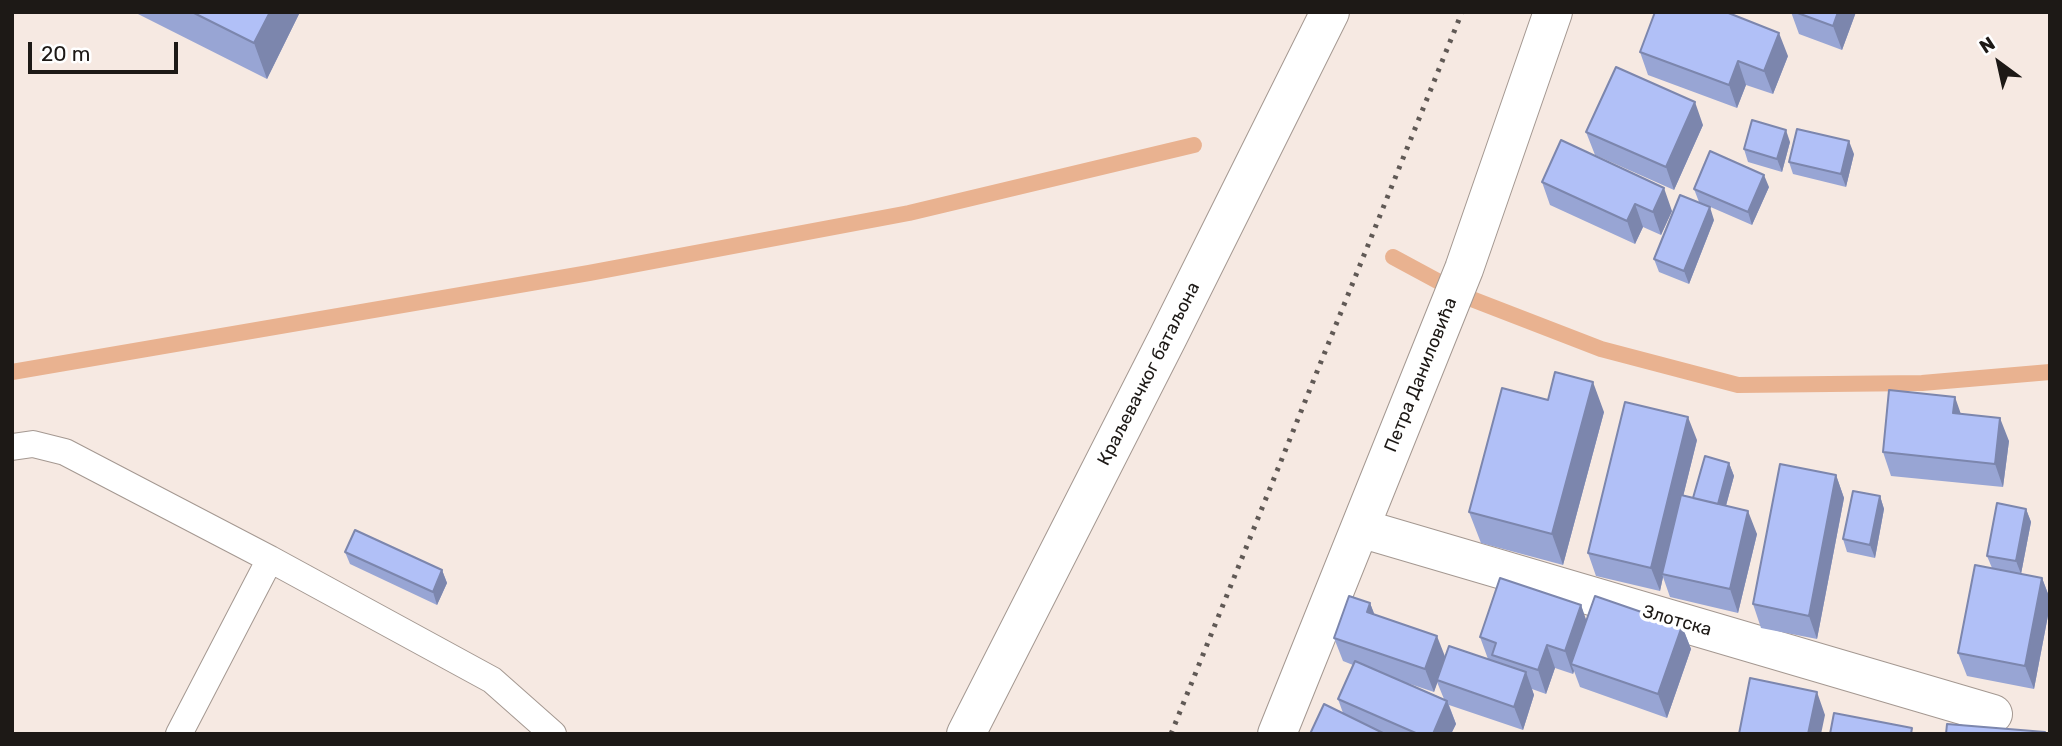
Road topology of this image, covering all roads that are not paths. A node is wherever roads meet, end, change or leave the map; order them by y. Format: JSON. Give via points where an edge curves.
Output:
{"nodes":[{"id":1,"x":1330,"y":12,"type":"edge"},
{"id":2,"x":1553,"y":12,"type":"edge"},
{"id":3,"x":12,"y":447,"type":"edge"},
{"id":4,"x":1360,"y":528,"type":"junction"},
{"id":5,"x":270,"y":559,"type":"junction"},
{"id":6,"x":1993,"y":714,"type":"dead end"},
{"id":7,"x":179,"y":734,"type":"edge"},
{"id":8,"x":553,"y":734,"type":"edge"},
{"id":9,"x":966,"y":734,"type":"edge"},
{"id":10,"x":1278,"y":734,"type":"edge"}],
"edges":[{"from":1,"to":9,"type":"street","name":"Краљевачког батаљона"},
{"from":2,"to":4,"type":"street","name":"Петра Даниловића","via":[[1464,269]]},
{"from":3,"to":5,"type":"lane","via":[[33,444],[65,452]]},
{"from":4,"to":6,"type":"street","name":"Злотска"},
{"from":4,"to":10,"type":"street","name":"Петра Даниловића"},
{"from":5,"to":7,"type":"lane"},
{"from":5,"to":8,"type":"lane","via":[[492,680]]}]}
